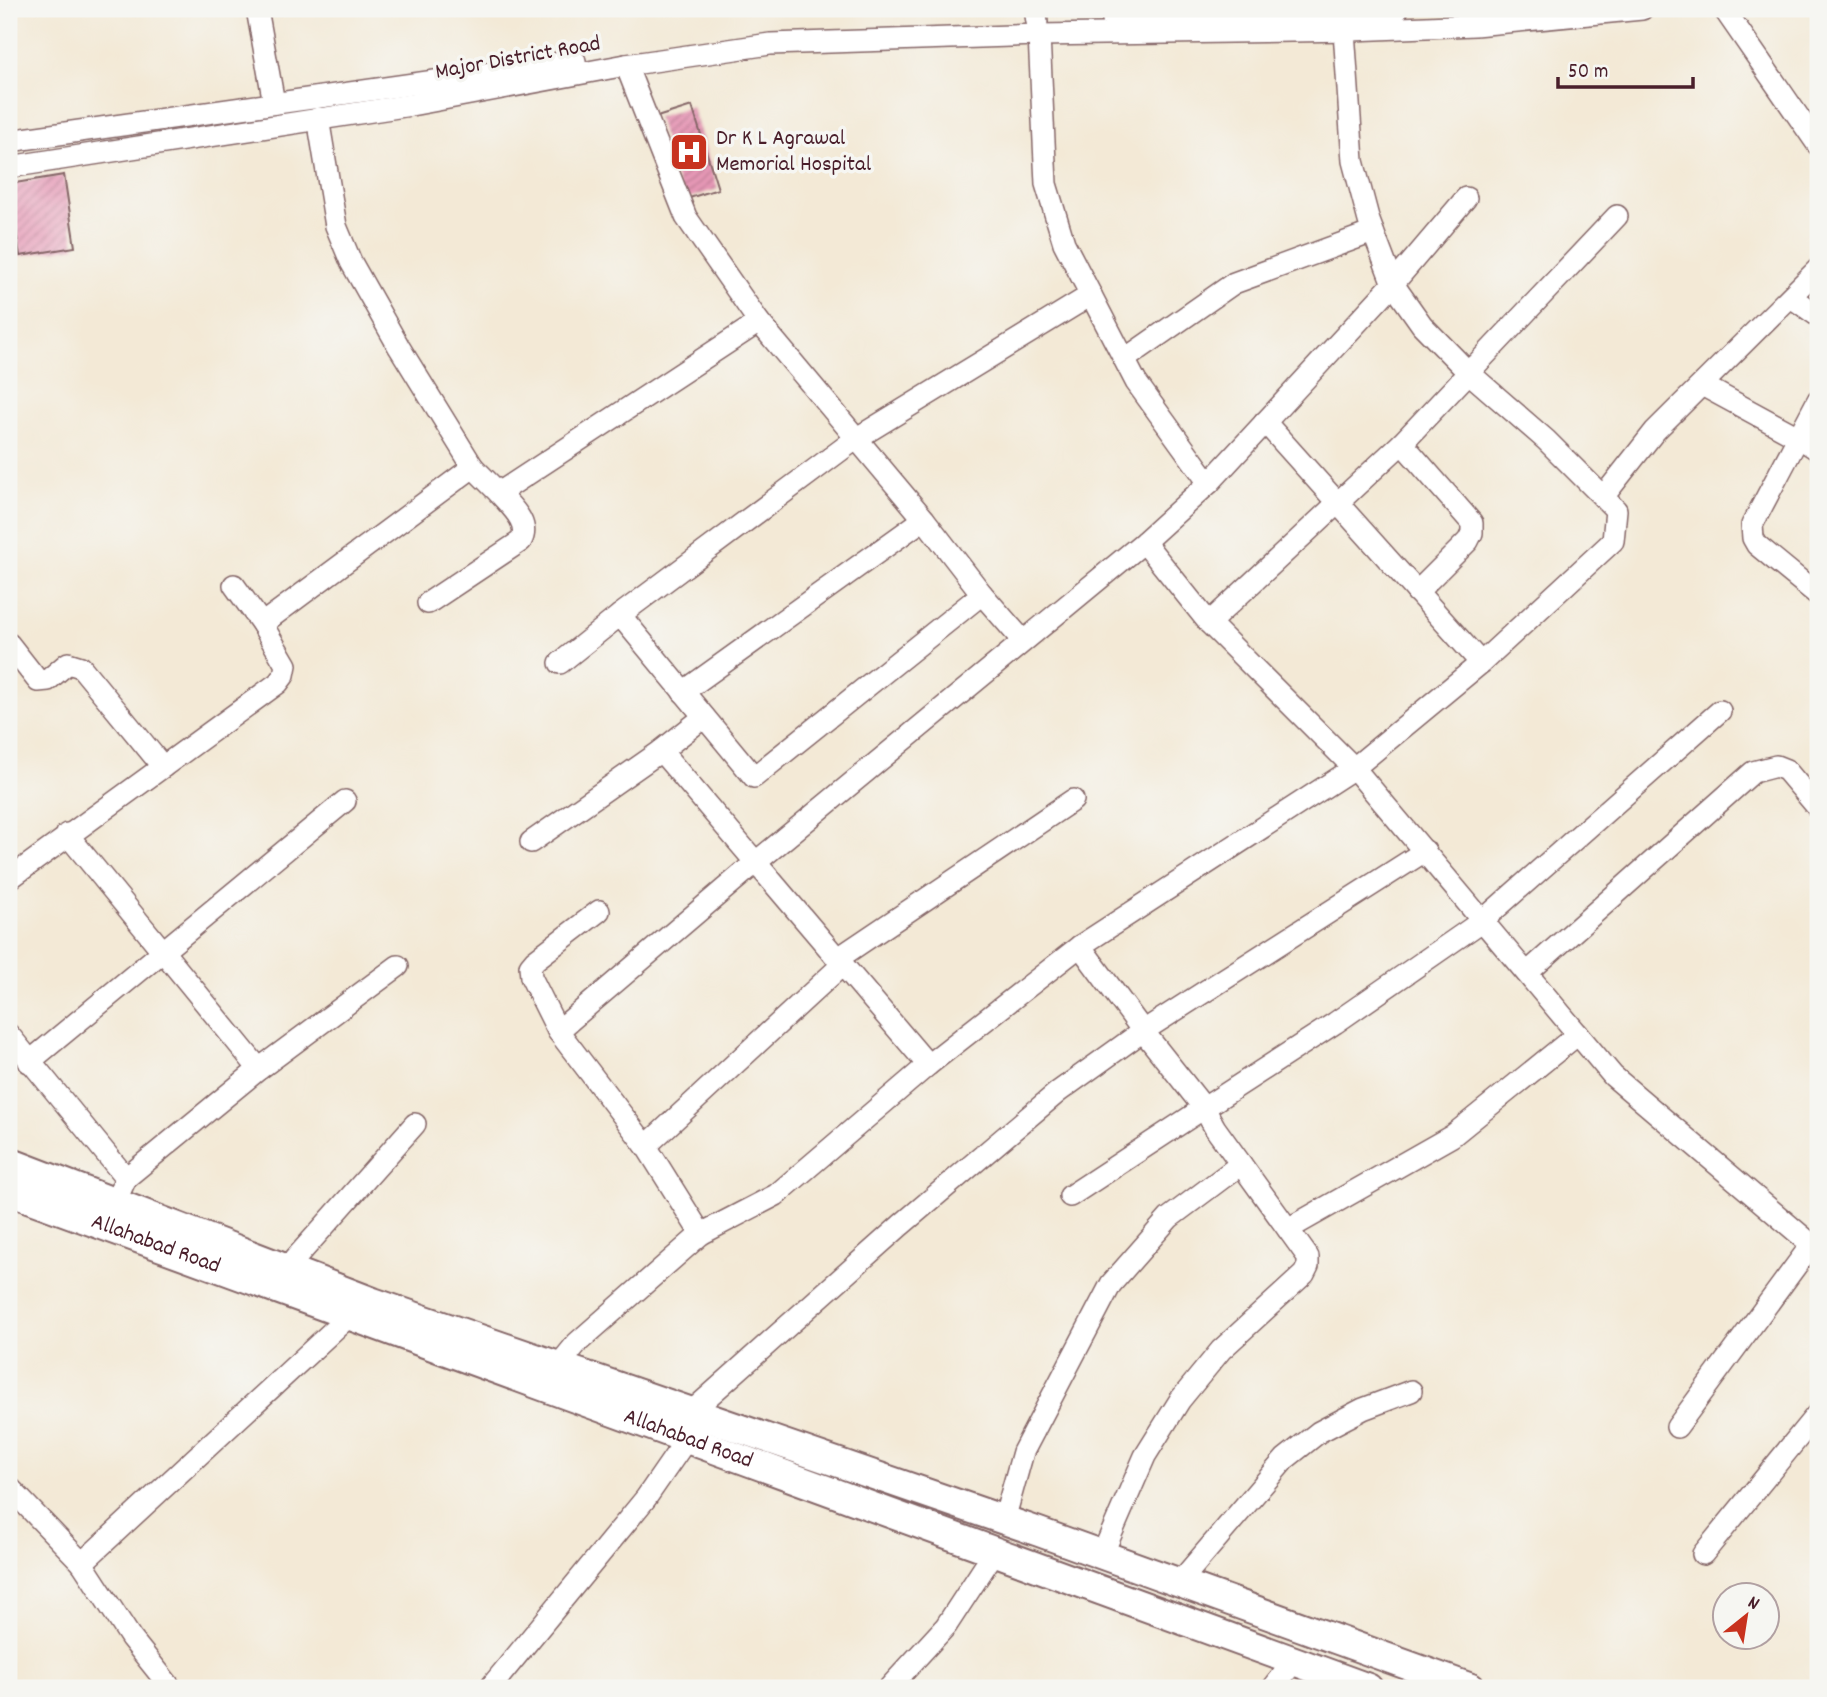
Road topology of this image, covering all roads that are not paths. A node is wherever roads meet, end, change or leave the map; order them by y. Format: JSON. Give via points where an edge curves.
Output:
{"nodes":[{"id":1,"x":257,"y":9,"type":"edge"},
{"id":2,"x":1398,"y":9,"type":"edge"},
{"id":3,"x":1642,"y":9,"type":"edge"},
{"id":4,"x":1724,"y":9,"type":"edge"},
{"id":5,"x":1349,"y":20,"type":"edge"},
{"id":6,"x":1037,"y":22,"type":"edge"},
{"id":7,"x":626,"y":65,"type":"junction"},
{"id":8,"x":274,"y":103,"type":"junction"},
{"id":9,"x":318,"y":118,"type":"junction"},
{"id":10,"x":9,"y":141,"type":"edge"},
{"id":11,"x":1818,"y":145,"type":"edge"},
{"id":12,"x":9,"y":167,"type":"edge"},
{"id":13,"x":1466,"y":198,"type":"dead end"},
{"id":14,"x":1617,"y":216,"type":"dead end"},
{"id":15,"x":1373,"y":232,"type":"junction"},
{"id":16,"x":1818,"y":269,"type":"edge"},
{"id":17,"x":1393,"y":284,"type":"junction"},
{"id":18,"x":1091,"y":295,"type":"junction"},
{"id":19,"x":1791,"y":297,"type":"junction"},
{"id":20,"x":1818,"y":316,"type":"edge"},
{"id":21,"x":759,"y":322,"type":"junction"},
{"id":22,"x":1125,"y":359,"type":"junction"},
{"id":23,"x":1468,"y":372,"type":"junction"},
{"id":24,"x":1702,"y":385,"type":"junction"},
{"id":25,"x":1818,"y":400,"type":"edge"},
{"id":26,"x":1265,"y":422,"type":"junction"},
{"id":27,"x":1798,"y":437,"type":"junction"},
{"id":28,"x":857,"y":439,"type":"junction"},
{"id":29,"x":1402,"y":443,"type":"junction"},
{"id":30,"x":1818,"y":450,"type":"edge"},
{"id":31,"x":473,"y":467,"type":"junction"},
{"id":32,"x":1209,"y":483,"type":"junction"},
{"id":33,"x":499,"y":493,"type":"junction"},
{"id":34,"x":1603,"y":497,"type":"junction"},
{"id":35,"x":1337,"y":503,"type":"junction"},
{"id":36,"x":924,"y":519,"type":"junction"},
{"id":37,"x":1144,"y":542,"type":"junction"},
{"id":38,"x":234,"y":584,"type":"dead end"},
{"id":39,"x":1417,"y":592,"type":"junction"},
{"id":40,"x":982,"y":594,"type":"junction"},
{"id":41,"x":1818,"y":595,"type":"edge"},
{"id":42,"x":428,"y":603,"type":"dead end"},
{"id":43,"x":620,"y":615,"type":"junction"},
{"id":44,"x":1209,"y":623,"type":"junction"},
{"id":45,"x":262,"y":624,"type":"junction"},
{"id":46,"x":1023,"y":642,"type":"junction"},
{"id":47,"x":9,"y":644,"type":"edge"},
{"id":48,"x":560,"y":663,"type":"dead end"},
{"id":49,"x":1480,"y":663,"type":"junction"},
{"id":50,"x":683,"y":692,"type":"junction"},
{"id":51,"x":1720,"y":711,"type":"dead end"},
{"id":52,"x":704,"y":717,"type":"junction"},
{"id":53,"x":661,"y":751,"type":"junction"},
{"id":54,"x":163,"y":767,"type":"junction"},
{"id":55,"x":1354,"y":768,"type":"junction"},
{"id":56,"x":1073,"y":800,"type":"dead end"},
{"id":57,"x":345,"y":801,"type":"dead end"},
{"id":58,"x":1818,"y":808,"type":"edge"},
{"id":59,"x":67,"y":834,"type":"junction"},
{"id":60,"x":531,"y":842,"type":"dead end"},
{"id":61,"x":1424,"y":851,"type":"junction"},
{"id":62,"x":755,"y":863,"type":"junction"},
{"id":63,"x":9,"y":879,"type":"edge"},
{"id":64,"x":599,"y":911,"type":"dead end"},
{"id":65,"x":1482,"y":921,"type":"junction"},
{"id":66,"x":1080,"y":946,"type":"junction"},
{"id":67,"x":163,"y":951,"type":"junction"},
{"id":68,"x":839,"y":962,"type":"junction"},
{"id":69,"x":398,"y":966,"type":"dead end"},
{"id":70,"x":1527,"y":974,"type":"junction"},
{"id":71,"x":558,"y":1031,"type":"junction"},
{"id":72,"x":1143,"y":1031,"type":"junction"},
{"id":73,"x":1578,"y":1034,"type":"junction"},
{"id":74,"x":9,"y":1035,"type":"edge"},
{"id":75,"x":29,"y":1062,"type":"junction"},
{"id":76,"x":928,"y":1065,"type":"junction"},
{"id":77,"x":259,"y":1069,"type":"junction"},
{"id":78,"x":1204,"y":1108,"type":"junction"},
{"id":79,"x":415,"y":1124,"type":"dead end"},
{"id":80,"x":646,"y":1146,"type":"junction"},
{"id":81,"x":9,"y":1162,"type":"edge"},
{"id":82,"x":1241,"y":1164,"type":"junction"},
{"id":83,"x":126,"y":1178,"type":"junction"},
{"id":84,"x":9,"y":1191,"type":"edge"},
{"id":85,"x":1070,"y":1196,"type":"dead end"},
{"id":86,"x":108,"y":1214,"type":"junction"},
{"id":87,"x":1288,"y":1229,"type":"junction"},
{"id":88,"x":701,"y":1234,"type":"junction"},
{"id":89,"x":1815,"y":1247,"type":"edge"},
{"id":90,"x":286,"y":1269,"type":"junction"},
{"id":91,"x":349,"y":1316,"type":"junction"},
{"id":92,"x":553,"y":1377,"type":"junction"},
{"id":93,"x":1412,"y":1391,"type":"dead end"},
{"id":94,"x":1818,"y":1413,"type":"edge"},
{"id":95,"x":693,"y":1422,"type":"junction"},
{"id":96,"x":1677,"y":1427,"type":"dead end"},
{"id":97,"x":9,"y":1487,"type":"edge"},
{"id":98,"x":1004,"y":1520,"type":"junction"},
{"id":99,"x":995,"y":1551,"type":"junction"},
{"id":100,"x":1703,"y":1554,"type":"dead end"},
{"id":101,"x":1102,"y":1555,"type":"junction"},
{"id":102,"x":82,"y":1563,"type":"junction"},
{"id":103,"x":1179,"y":1583,"type":"junction"},
{"id":104,"x":1294,"y":1661,"type":"junction"},
{"id":105,"x":171,"y":1688,"type":"edge"},
{"id":106,"x":490,"y":1688,"type":"edge"},
{"id":107,"x":888,"y":1688,"type":"edge"},
{"id":108,"x":1273,"y":1688,"type":"edge"},
{"id":109,"x":1368,"y":1688,"type":"edge"},
{"id":110,"x":1471,"y":1688,"type":"edge"}],
"edges":[{"from":1,"to":8,"type":"street"},
{"from":2,"to":5,"type":"street"},
{"from":3,"to":5,"type":"street","via":[[1475,25]]},
{"from":4,"to":11,"type":"street"},
{"from":5,"to":6,"type":"street"},
{"from":5,"to":15,"type":"street","via":[[1353,161]]},
{"from":6,"to":7,"type":"street","name":"Major District Road","via":[[770,44]]},
{"from":6,"to":8,"type":"street","via":[[749,37]]},
{"from":6,"to":18,"type":"street","via":[[1045,184],[1064,243]]},
{"from":7,"to":9,"type":"street","name":"Major District Road"},
{"from":7,"to":21,"type":"street","via":[[686,217]]},
{"from":8,"to":10,"type":"street"},
{"from":9,"to":12,"type":"street","name":"Major District Road"},
{"from":9,"to":31,"type":"street","via":[[336,226],[351,262]]},
{"from":13,"to":17,"type":"street"},
{"from":14,"to":23,"type":"street"},
{"from":15,"to":17,"type":"street"},
{"from":15,"to":22,"type":"street","via":[[1234,283]]},
{"from":16,"to":19,"type":"street"},
{"from":17,"to":23,"type":"street","via":[[1422,326]]},
{"from":17,"to":26,"type":"street"},
{"from":18,"to":22,"type":"street"},
{"from":18,"to":28,"type":"street"},
{"from":19,"to":20,"type":"street"},
{"from":19,"to":24,"type":"street"},
{"from":21,"to":28,"type":"street"},
{"from":21,"to":33,"type":"street"},
{"from":22,"to":32,"type":"street","via":[[1136,382]]},
{"from":23,"to":29,"type":"street"},
{"from":23,"to":34,"type":"street"},
{"from":24,"to":27,"type":"street"},
{"from":24,"to":34,"type":"street","via":[[1655,431]]},
{"from":25,"to":27,"type":"street"},
{"from":26,"to":32,"type":"street"},
{"from":26,"to":35,"type":"street"},
{"from":27,"to":30,"type":"street"},
{"from":27,"to":41,"type":"street","via":[[1752,525],[1753,538]]},
{"from":28,"to":36,"type":"street"},
{"from":28,"to":43,"type":"street"},
{"from":29,"to":35,"type":"street"},
{"from":29,"to":39,"type":"street","via":[[1472,523],[1468,541]]},
{"from":31,"to":33,"type":"street"},
{"from":31,"to":45,"type":"street"},
{"from":32,"to":37,"type":"street"},
{"from":33,"to":42,"type":"street","via":[[525,526],[521,541]]},
{"from":34,"to":49,"type":"street","via":[[1616,510],[1613,541]]},
{"from":35,"to":39,"type":"street"},
{"from":35,"to":44,"type":"street"},
{"from":36,"to":40,"type":"street"},
{"from":36,"to":50,"type":"street"},
{"from":37,"to":44,"type":"street"},
{"from":37,"to":46,"type":"street"},
{"from":38,"to":45,"type":"street"},
{"from":39,"to":49,"type":"street"},
{"from":40,"to":46,"type":"street"},
{"from":40,"to":52,"type":"street","via":[[754,777]]},
{"from":43,"to":48,"type":"street"},
{"from":43,"to":50,"type":"street"},
{"from":44,"to":55,"type":"street"},
{"from":45,"to":54,"type":"street","via":[[286,665],[284,675]]},
{"from":46,"to":62,"type":"street"},
{"from":47,"to":54,"type":"street","via":[[38,681],[48,680],[68,663],[81,667]]},
{"from":49,"to":55,"type":"street"},
{"from":50,"to":52,"type":"street"},
{"from":51,"to":65,"type":"street"},
{"from":52,"to":53,"type":"street"},
{"from":53,"to":60,"type":"street"},
{"from":53,"to":62,"type":"street"},
{"from":54,"to":59,"type":"street"},
{"from":55,"to":61,"type":"street"},
{"from":55,"to":66,"type":"street"},
{"from":56,"to":68,"type":"street"},
{"from":57,"to":67,"type":"street"},
{"from":58,"to":70,"type":"street","via":[[1786,770],[1776,766],[1753,772]]},
{"from":59,"to":63,"type":"street"},
{"from":59,"to":67,"type":"street"},
{"from":61,"to":65,"type":"street"},
{"from":61,"to":72,"type":"street"},
{"from":62,"to":68,"type":"street"},
{"from":62,"to":71,"type":"street"},
{"from":64,"to":71,"type":"street","via":[[530,966]]},
{"from":65,"to":70,"type":"street"},
{"from":65,"to":78,"type":"street"},
{"from":66,"to":72,"type":"street"},
{"from":66,"to":76,"type":"street"},
{"from":67,"to":75,"type":"street"},
{"from":67,"to":77,"type":"street"},
{"from":68,"to":76,"type":"street"},
{"from":68,"to":80,"type":"street"},
{"from":69,"to":77,"type":"street"},
{"from":70,"to":73,"type":"street"},
{"from":71,"to":80,"type":"street"},
{"from":72,"to":78,"type":"street"},
{"from":72,"to":95,"type":"street","via":[[1058,1092],[901,1225]]},
{"from":73,"to":87,"type":"street","via":[[1452,1136]]},
{"from":73,"to":89,"type":"street","via":[[1613,1076]]},
{"from":74,"to":75,"type":"street"},
{"from":75,"to":83,"type":"street"},
{"from":76,"to":88,"type":"street","via":[[776,1195]]},
{"from":77,"to":83,"type":"street"},
{"from":78,"to":82,"type":"street"},
{"from":78,"to":85,"type":"street"},
{"from":79,"to":90,"type":"street"},
{"from":80,"to":88,"type":"street"},
{"from":81,"to":86,"type":"main road"},
{"from":82,"to":87,"type":"street"},
{"from":82,"to":98,"type":"street","via":[[1169,1218],[1111,1284],[1023,1452]]},
{"from":83,"to":86,"type":"street"},
{"from":84,"to":86,"type":"main road","name":"Allahabad Road"},
{"from":86,"to":90,"type":"main road"},
{"from":86,"to":91,"type":"main road","name":"Allahabad Road"},
{"from":87,"to":101,"type":"street","via":[[1308,1257],[1304,1274],[1221,1350],[1180,1400],[1145,1456]]},
{"from":88,"to":92,"type":"street","via":[[577,1343]]},
{"from":89,"to":96,"type":"street"},
{"from":90,"to":92,"type":"main road"},
{"from":91,"to":92,"type":"main road","name":"Allahabad Road"},
{"from":91,"to":102,"type":"street"},
{"from":92,"to":95,"type":"main road","name":"Allahabad Road"},
{"from":93,"to":103,"type":"street","via":[[1319,1432],[1285,1459]]},
{"from":94,"to":100,"type":"street"},
{"from":95,"to":98,"type":"main road"},
{"from":95,"to":99,"type":"main road","name":"Allahabad Road"},
{"from":95,"to":106,"type":"street","via":[[646,1498]]},
{"from":97,"to":102,"type":"street"},
{"from":98,"to":101,"type":"main road"},
{"from":99,"to":104,"type":"main road","name":"Allahabad Road"},
{"from":99,"to":107,"type":"street","via":[[946,1626]]},
{"from":101,"to":103,"type":"main road"},
{"from":102,"to":105,"type":"street","via":[[131,1638]]},
{"from":103,"to":110,"type":"main road"},
{"from":104,"to":108,"type":"street"},
{"from":104,"to":109,"type":"main road","name":"Allahabad Road"}]}
